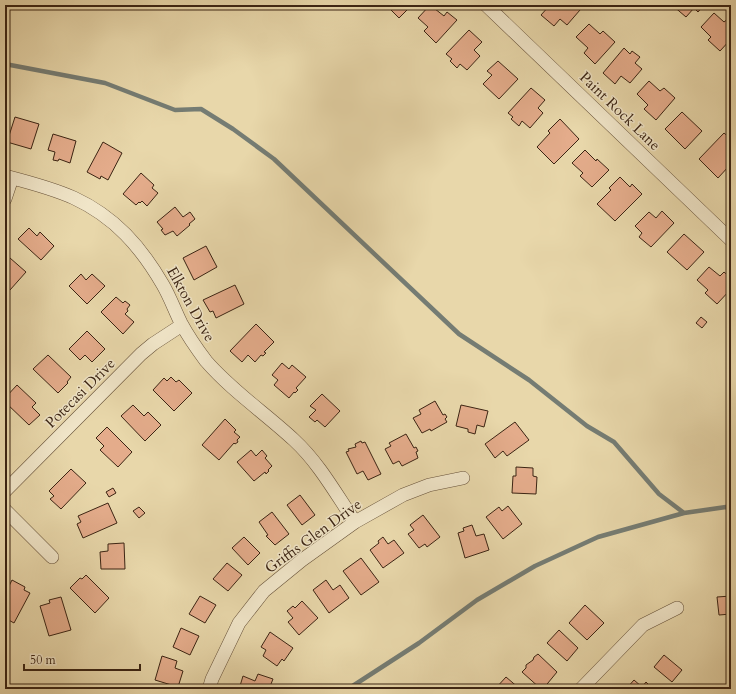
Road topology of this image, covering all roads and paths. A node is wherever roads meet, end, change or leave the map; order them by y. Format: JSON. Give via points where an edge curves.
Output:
{"nodes":[{"id":1,"x":486,"y":5,"type":"edge"},
{"id":2,"x":8,"y":177,"type":"edge"},
{"id":3,"x":5,"y":199,"type":"edge"},
{"id":4,"x":731,"y":240,"type":"edge"},
{"id":5,"x":182,"y":325,"type":"junction"},
{"id":6,"x":463,"y":478,"type":"dead end"},
{"id":7,"x":5,"y":491,"type":"edge"},
{"id":8,"x":5,"y":510,"type":"edge"},
{"id":9,"x":355,"y":522,"type":"junction"},
{"id":10,"x":52,"y":557,"type":"dead end"},
{"id":11,"x":677,"y":608,"type":"dead end"},
{"id":12,"x":209,"y":689,"type":"edge"},
{"id":13,"x":581,"y":689,"type":"edge"}],
"edges":[{"from":1,"to":4,"type":"street","name":"Paint Rock Lane"},
{"from":2,"to":3,"type":"street"},
{"from":2,"to":5,"type":"street","name":"Elkton Drive","via":[[74,198],[117,225],[148,261],[164,286]]},
{"from":5,"to":7,"type":"street","name":"Potecasi Drive","via":[[141,354]]},
{"from":5,"to":9,"type":"street","name":"Elkton Drive","via":[[222,378],[294,440],[314,462]]},
{"from":6,"to":9,"type":"street","name":"Griffis Glen Drive","via":[[429,485],[403,495]]},
{"from":8,"to":10,"type":"street"},
{"from":9,"to":12,"type":"street","name":"Griffis Glen Drive","via":[[302,560],[264,592],[239,623]]},
{"from":11,"to":13,"type":"street","via":[[643,624]]}]}
